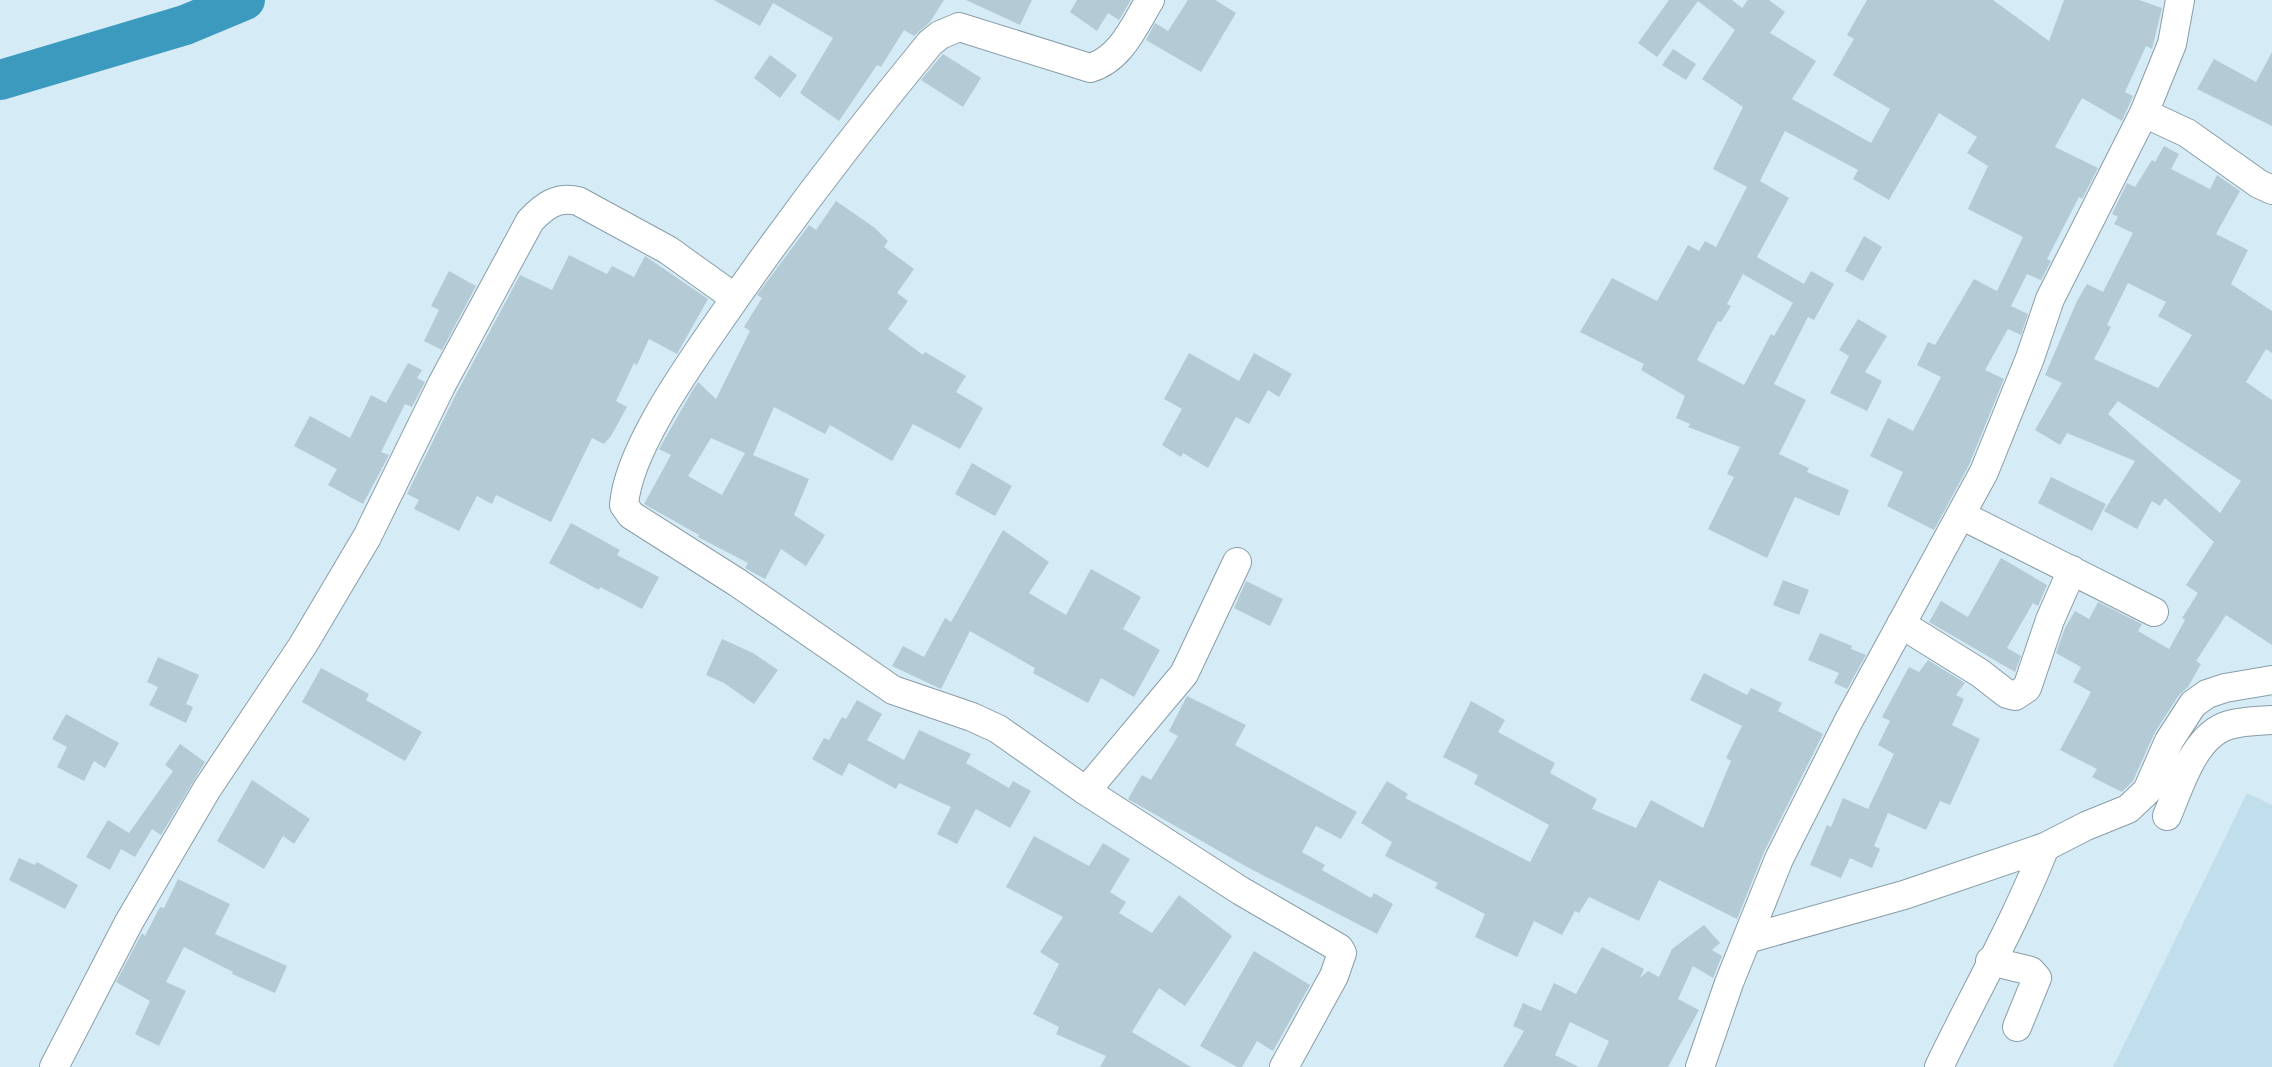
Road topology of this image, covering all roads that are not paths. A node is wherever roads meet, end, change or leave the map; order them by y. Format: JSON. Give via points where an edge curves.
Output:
{"nodes":[{"id":1,"x":1150,"y":0,"type":"edge"},
{"id":2,"x":2179,"y":0,"type":"edge"},
{"id":3,"x":2144,"y":113,"type":"junction"},
{"id":4,"x":2272,"y":190,"type":"edge"},
{"id":5,"x":735,"y":298,"type":"junction"},
{"id":6,"x":1962,"y":515,"type":"junction"},
{"id":7,"x":1237,"y":562,"type":"dead end"},
{"id":8,"x":2072,"y":570,"type":"junction"},
{"id":9,"x":2154,"y":612,"type":"dead end"},
{"id":10,"x":1901,"y":624,"type":"junction"},
{"id":11,"x":2272,"y":680,"type":"edge"},
{"id":12,"x":2272,"y":720,"type":"edge"},
{"id":13,"x":1086,"y":791,"type":"junction"},
{"id":14,"x":2167,"y":816,"type":"dead end"},
{"id":15,"x":2045,"y":848,"type":"junction"},
{"id":16,"x":1747,"y":939,"type":"junction"},
{"id":17,"x":1990,"y":961,"type":"junction"},
{"id":18,"x":2017,"y":1028,"type":"dead end"},
{"id":19,"x":54,"y":1067,"type":"edge"},
{"id":20,"x":1284,"y":1067,"type":"edge"},
{"id":21,"x":1700,"y":1067,"type":"edge"},
{"id":22,"x":1939,"y":1067,"type":"edge"}],
"edges":[{"from":1,"to":5,"type":"street","via":[[1118,52],[1108,62],[1090,68],[959,27],[939,35],[838,154]]},
{"from":2,"to":3,"type":"street","via":[[2172,44]]},
{"from":3,"to":4,"type":"street","via":[[2187,132]]},
{"from":3,"to":6,"type":"street","via":[[2050,299],[1984,472]]},
{"from":5,"to":13,"type":"street","via":[[667,400],[634,467],[624,505],[631,515],[893,690],[998,729]]},
{"from":5,"to":19,"type":"street","via":[[668,250],[578,201],[568,198],[552,202],[530,221],[441,384],[367,537],[303,645],[207,789],[129,922]]},
{"from":6,"to":8,"type":"street"},
{"from":6,"to":10,"type":"street"},
{"from":7,"to":13,"type":"street","via":[[1184,674]]},
{"from":8,"to":9,"type":"street"},
{"from":8,"to":10,"type":"street","via":[[2027,688],[2015,696]]},
{"from":10,"to":16,"type":"street","via":[[1779,860]]},
{"from":11,"to":15,"type":"street","via":[[2225,688],[2193,704],[2169,741],[2147,791],[2136,803]]},
{"from":12,"to":14,"type":"street","via":[[2228,725],[2206,740],[2191,762]]},
{"from":13,"to":20,"type":"street","via":[[1241,891],[1339,948],[1342,953],[1334,976]]},
{"from":15,"to":16,"type":"street","via":[[1904,896]]},
{"from":15,"to":17,"type":"street","via":[[2025,899]]},
{"from":16,"to":21,"type":"street"},
{"from":17,"to":18,"type":"street","via":[[2031,972],[2037,978]]},
{"from":17,"to":22,"type":"street"}]}
